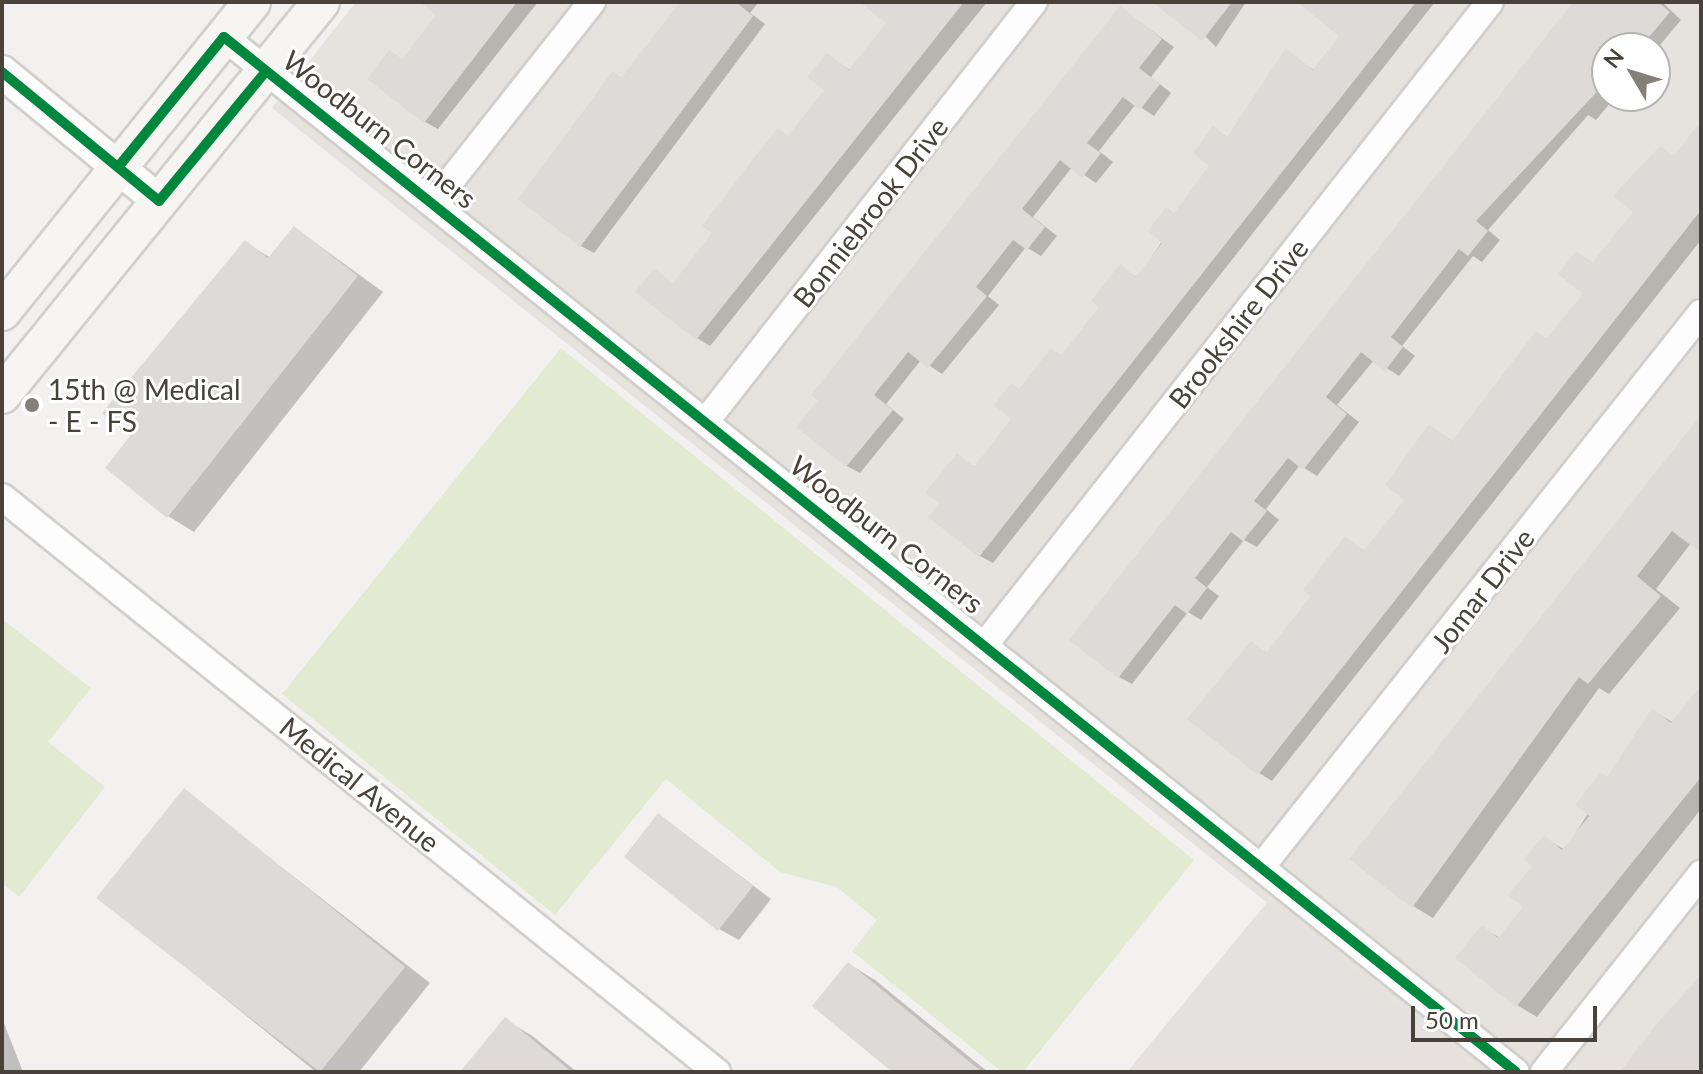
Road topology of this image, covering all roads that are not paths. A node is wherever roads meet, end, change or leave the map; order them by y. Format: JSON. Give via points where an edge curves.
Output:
{"nodes":[{"id":1,"x":252,"y":2,"type":"edge"},
{"id":2,"x":321,"y":2,"type":"edge"},
{"id":3,"x":592,"y":2,"type":"edge"},
{"id":4,"x":1034,"y":2,"type":"edge"},
{"id":5,"x":1490,"y":2,"type":"edge"},
{"id":6,"x":224,"y":37,"type":"junction"},
{"id":7,"x":266,"y":71,"type":"junction"},
{"id":8,"x":2,"y":72,"type":"edge"},
{"id":9,"x":119,"y":166,"type":"junction"},
{"id":10,"x":159,"y":201,"type":"junction"},
{"id":11,"x":434,"y":202,"type":"junction"},
{"id":12,"x":2,"y":312,"type":"edge"},
{"id":13,"x":1701,"y":313,"type":"edge"},
{"id":14,"x":2,"y":395,"type":"edge"},
{"id":15,"x":706,"y":421,"type":"junction"},
{"id":16,"x":2,"y":497,"type":"edge"},
{"id":17,"x":986,"y":643,"type":"junction"},
{"id":18,"x":1262,"y":866,"type":"junction"},
{"id":19,"x":1701,"y":874,"type":"edge"},
{"id":20,"x":717,"y":1072,"type":"edge"},
{"id":21,"x":1516,"y":1072,"type":"edge"},
{"id":22,"x":1544,"y":1072,"type":"edge"}],
"edges":[{"from":1,"to":6,"type":"main road"},
{"from":2,"to":7,"type":"main road"},
{"from":3,"to":11,"type":"street"},
{"from":4,"to":15,"type":"street","name":"Bonniebrook Drive"},
{"from":5,"to":17,"type":"street","name":"Brookshire Drive"},
{"from":6,"to":7,"type":"street","name":"Woodburn Corners"},
{"from":6,"to":9,"type":"main road"},
{"from":7,"to":10,"type":"main road"},
{"from":7,"to":11,"type":"street","name":"Woodburn Corners"},
{"from":8,"to":9,"type":"street"},
{"from":9,"to":10,"type":"street"},
{"from":9,"to":12,"type":"main road"},
{"from":10,"to":14,"type":"main road"},
{"from":11,"to":15,"type":"street","name":"Woodburn Corners"},
{"from":13,"to":18,"type":"street","name":"Jomar Drive"},
{"from":15,"to":17,"type":"street","name":"Woodburn Corners"},
{"from":16,"to":20,"type":"street","name":"Medical Avenue"},
{"from":17,"to":18,"type":"street","name":"Woodburn Corners"},
{"from":18,"to":21,"type":"street","name":"Woodburn Corners"},
{"from":19,"to":22,"type":"street"}]}
